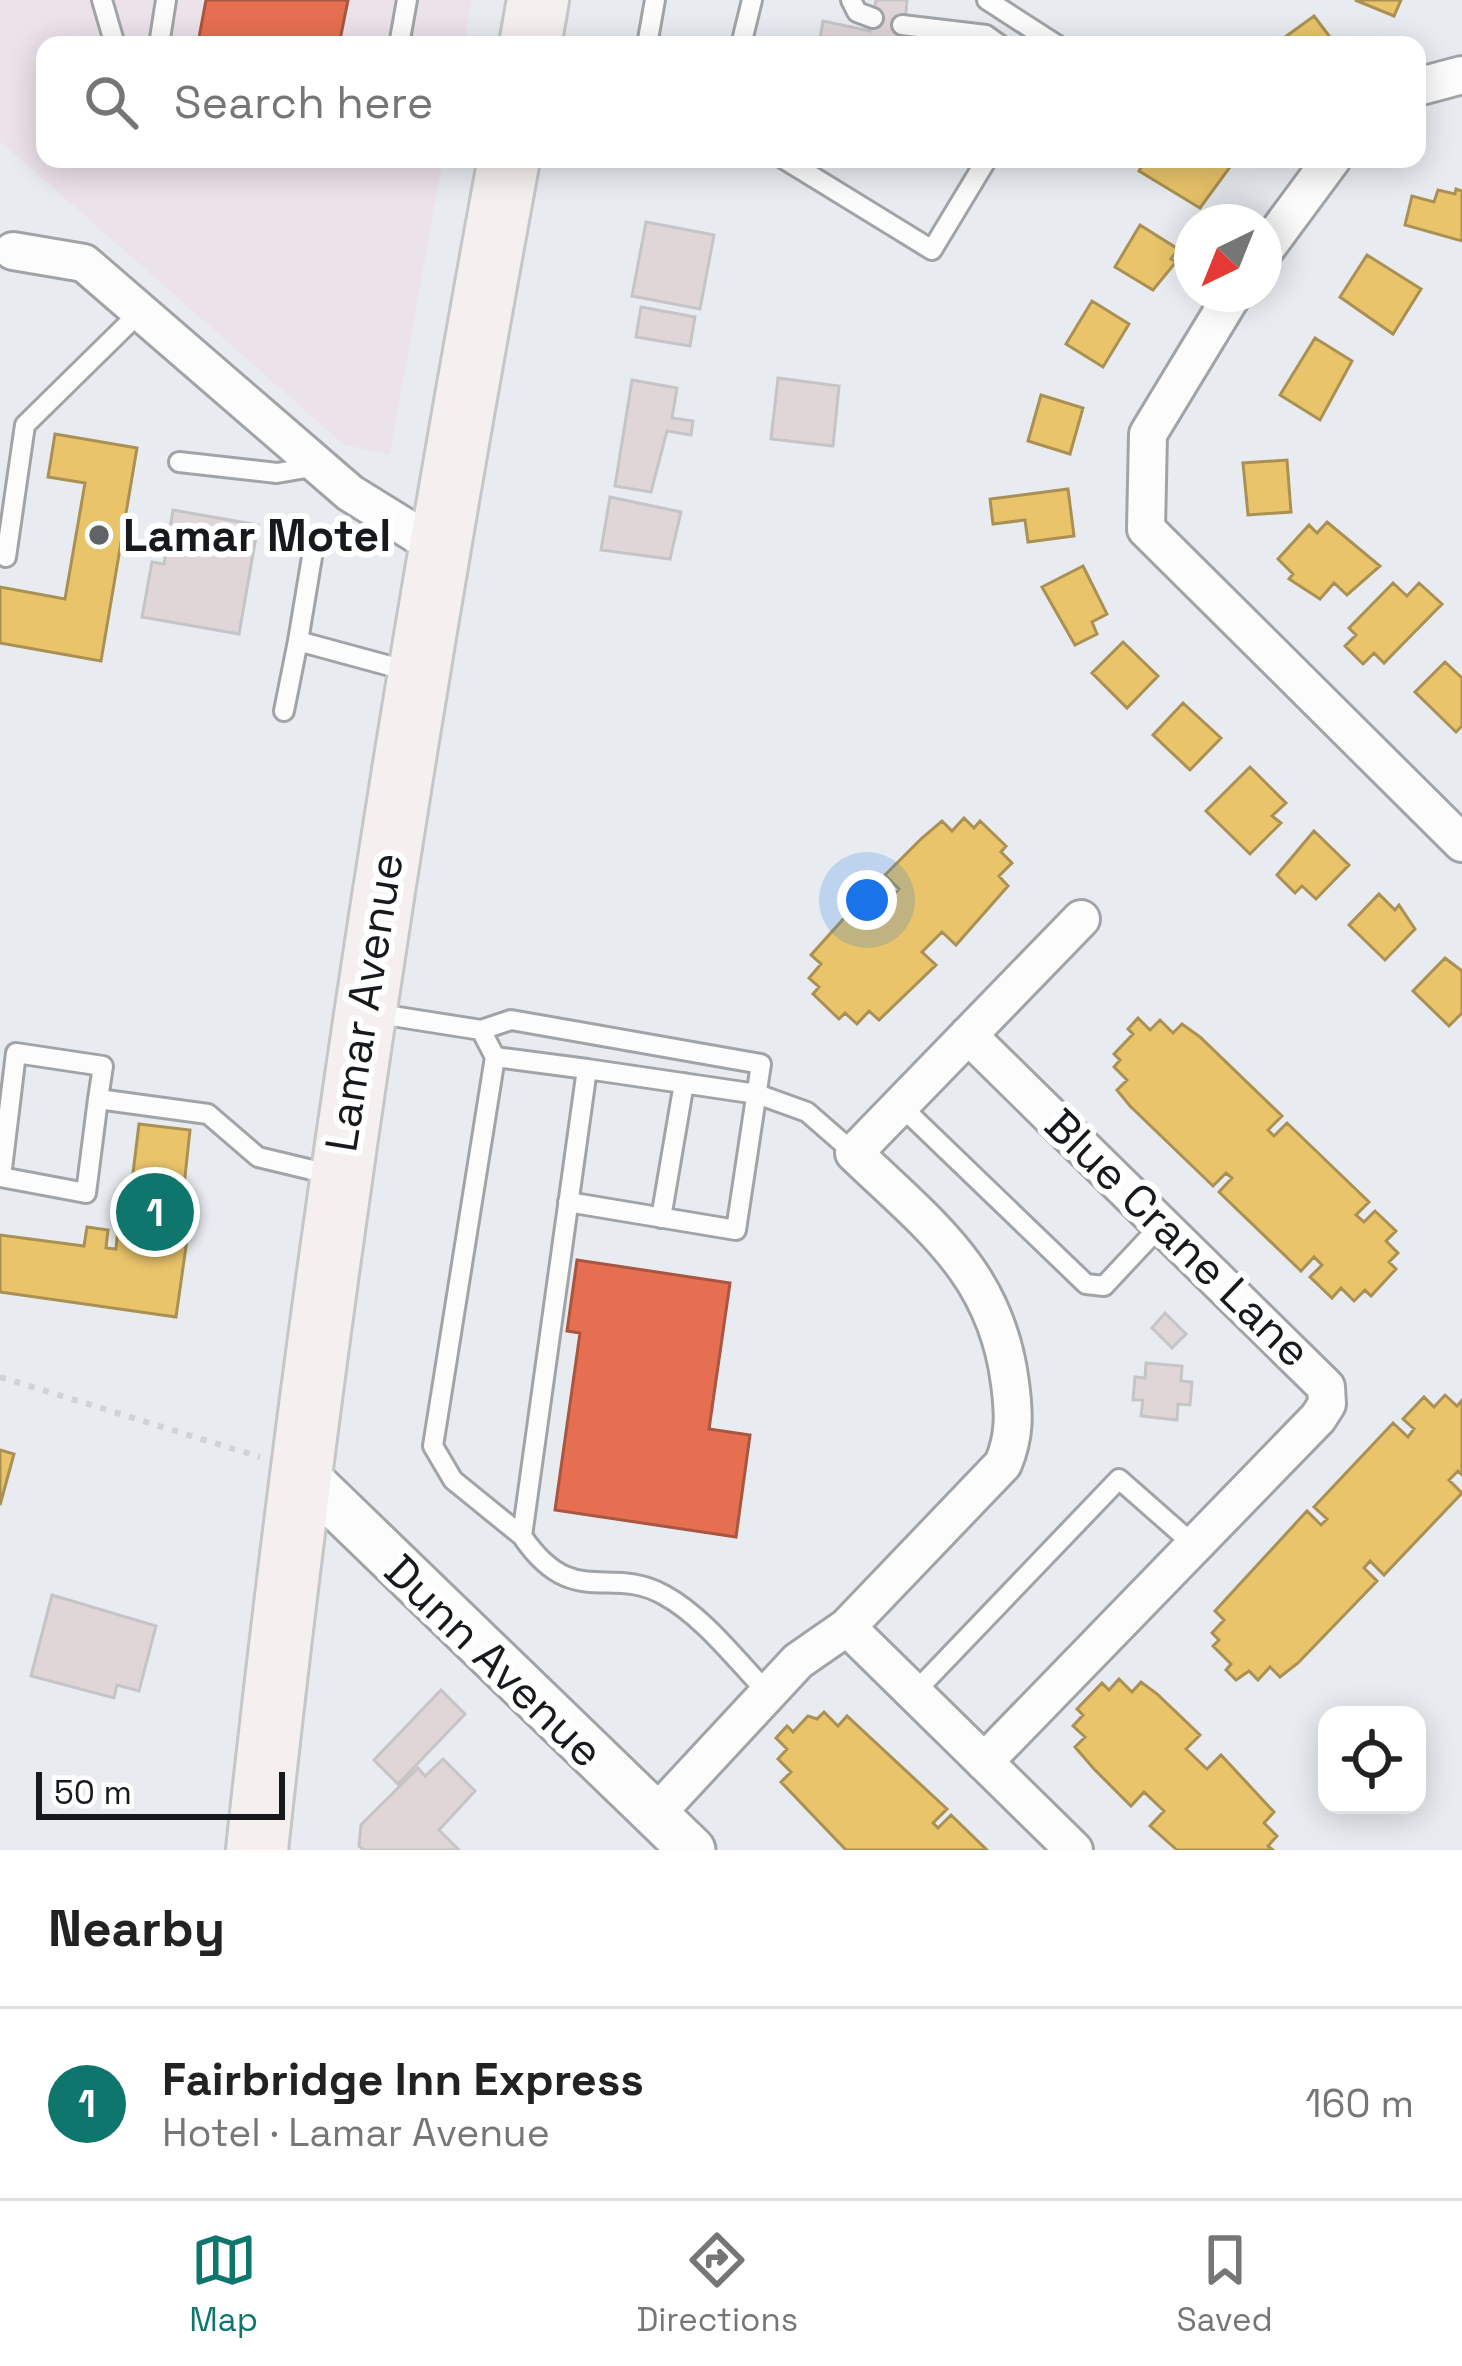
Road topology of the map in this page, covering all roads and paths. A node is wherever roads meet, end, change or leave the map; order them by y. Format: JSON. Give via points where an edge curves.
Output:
{"nodes":[{"id":1,"x":102,"y":0,"type":"edge"},
{"id":2,"x":166,"y":0,"type":"edge"},
{"id":3,"x":407,"y":0,"type":"edge"},
{"id":4,"x":655,"y":0,"type":"edge"},
{"id":5,"x":752,"y":0,"type":"edge"},
{"id":6,"x":851,"y":0,"type":"edge"},
{"id":7,"x":987,"y":0,"type":"edge"},
{"id":8,"x":873,"y":18,"type":"dead end"},
{"id":9,"x":902,"y":25,"type":"dead end"},
{"id":10,"x":112,"y":36,"type":"edge"},
{"id":11,"x":160,"y":36,"type":"edge"},
{"id":12,"x":401,"y":36,"type":"edge"},
{"id":13,"x":649,"y":36,"type":"edge"},
{"id":14,"x":743,"y":36,"type":"edge"},
{"id":15,"x":989,"y":36,"type":"edge"},
{"id":16,"x":1043,"y":36,"type":"edge"},
{"id":17,"x":1462,"y":75,"type":"edge"},
{"id":18,"x":1426,"y":85,"type":"edge"},
{"id":19,"x":507,"y":168,"type":"edge"},
{"id":20,"x":799,"y":168,"type":"edge"},
{"id":21,"x":982,"y":168,"type":"edge"},
{"id":22,"x":1325,"y":168,"type":"edge"},
{"id":23,"x":1282,"y":227,"type":"edge"},
{"id":24,"x":13,"y":250,"type":"dead end"},
{"id":25,"x":140,"y":311,"type":"junction"},
{"id":26,"x":1222,"y":312,"type":"edge"},
{"id":27,"x":178,"y":462,"type":"dead end"},
{"id":28,"x":318,"y":466,"type":"junction"},
{"id":29,"x":437,"y":547,"type":"junction"},
{"id":30,"x":313,"y":551,"type":"dead end"},
{"id":31,"x":6,"y":557,"type":"dead end"},
{"id":32,"x":298,"y":641,"type":"junction"},
{"id":33,"x":416,"y":674,"type":"junction"},
{"id":34,"x":284,"y":711,"type":"dead end"},
{"id":35,"x":1462,"y":843,"type":"edge"},
{"id":36,"x":1081,"y":919,"type":"dead end"},
{"id":37,"x":362,"y":1012,"type":"junction"},
{"id":38,"x":481,"y":1030,"type":"junction"},
{"id":39,"x":968,"y":1035,"type":"junction"},
{"id":40,"x":495,"y":1057,"type":"junction"},
{"id":41,"x":587,"y":1069,"type":"junction"},
{"id":42,"x":684,"y":1082,"type":"junction"},
{"id":43,"x":757,"y":1094,"type":"junction"},
{"id":44,"x":98,"y":1100,"type":"junction"},
{"id":45,"x":900,"y":1105,"type":"junction"},
{"id":46,"x":854,"y":1153,"type":"junction"},
{"id":47,"x":337,"y":1177,"type":"junction"},
{"id":48,"x":568,"y":1202,"type":"junction"},
{"id":49,"x":661,"y":1218,"type":"junction"},
{"id":50,"x":1163,"y":1223,"type":"junction"},
{"id":51,"x":0,"y":1377,"type":"edge"},
{"id":52,"x":298,"y":1469,"type":"junction"},
{"id":53,"x":522,"y":1536,"type":"junction"},
{"id":54,"x":1194,"y":1545,"type":"junction"},
{"id":55,"x":847,"y":1628,"type":"junction"},
{"id":56,"x":768,"y":1693,"type":"junction"},
{"id":57,"x":914,"y":1693,"type":"junction"},
{"id":58,"x":984,"y":1762,"type":"junction"},
{"id":59,"x":656,"y":1815,"type":"junction"},
{"id":60,"x":257,"y":1850,"type":"edge"},
{"id":61,"x":692,"y":1850,"type":"edge"},
{"id":62,"x":1074,"y":1850,"type":"edge"}],
"edges":[{"from":1,"to":10,"type":"lane"},
{"from":2,"to":11,"type":"lane"},
{"from":3,"to":12,"type":"lane"},
{"from":4,"to":13,"type":"lane"},
{"from":5,"to":14,"type":"lane"},
{"from":6,"to":8,"type":"lane","via":[[856,12]]},
{"from":7,"to":16,"type":"lane"},
{"from":9,"to":15,"type":"lane"},
{"from":17,"to":18,"type":"street"},
{"from":19,"to":29,"type":"main road","name":"Lamar Avenue"},
{"from":20,"to":21,"type":"lane","via":[[932,250]]},
{"from":22,"to":23,"type":"street"},
{"from":24,"to":25,"type":"street","via":[[84,262]]},
{"from":25,"to":28,"type":"street"},
{"from":25,"to":31,"type":"lane","via":[[25,425]]},
{"from":26,"to":35,"type":"street","via":[[1148,434],[1146,529]]},
{"from":27,"to":28,"type":"lane","via":[[277,473]]},
{"from":28,"to":29,"type":"street"},
{"from":29,"to":33,"type":"main road","name":"Lamar Avenue"},
{"from":30,"to":32,"type":"lane"},
{"from":32,"to":33,"type":"lane"},
{"from":32,"to":34,"type":"lane"},
{"from":33,"to":37,"type":"main road","name":"Lamar Avenue"},
{"from":36,"to":39,"type":"street"},
{"from":37,"to":38,"type":"lane"},
{"from":37,"to":47,"type":"main road","name":"Lamar Avenue"},
{"from":38,"to":40,"type":"lane"},
{"from":38,"to":43,"type":"lane","via":[[512,1020],[761,1064]]},
{"from":39,"to":45,"type":"street"},
{"from":39,"to":50,"type":"street","name":"Blue Crane Lane"},
{"from":40,"to":41,"type":"lane"},
{"from":40,"to":53,"type":"lane","via":[[433,1446],[454,1480]]},
{"from":41,"to":42,"type":"lane"},
{"from":41,"to":48,"type":"lane"},
{"from":42,"to":43,"type":"lane"},
{"from":42,"to":49,"type":"lane"},
{"from":43,"to":46,"type":"lane","via":[[807,1112]]},
{"from":43,"to":49,"type":"lane","via":[[736,1230]]},
{"from":44,"to":44,"type":"lane","via":[[86,1193],[2,1177],[16,1053],[103,1066]]},
{"from":44,"to":47,"type":"lane","via":[[208,1114],[258,1157]]},
{"from":45,"to":46,"type":"street"},
{"from":45,"to":50,"type":"lane","via":[[1086,1284],[1105,1286]]},
{"from":46,"to":55,"type":"street","via":[[977,1279],[1004,1338],[1014,1416],[1003,1464]]},
{"from":47,"to":52,"type":"main road","name":"Lamar Avenue"},
{"from":48,"to":49,"type":"lane"},
{"from":48,"to":53,"type":"lane"},
{"from":50,"to":54,"type":"street","name":"Blue Crane Lane","via":[[1326,1387],[1318,1418]]},
{"from":51,"to":52,"type":"path"},
{"from":52,"to":59,"type":"street","name":"Dunn Avenue"},
{"from":52,"to":60,"type":"main road","name":"Lamar Avenue"},
{"from":53,"to":56,"type":"lane","via":[[540,1562],[569,1579],[659,1592]]},
{"from":54,"to":57,"type":"lane","via":[[1119,1479]]},
{"from":54,"to":58,"type":"street","name":"Blue Crane Lane"},
{"from":55,"to":56,"type":"street","via":[[797,1661]]},
{"from":55,"to":57,"type":"street"},
{"from":56,"to":59,"type":"street"},
{"from":57,"to":58,"type":"street"},
{"from":58,"to":62,"type":"street"},
{"from":59,"to":61,"type":"street","name":"Dunn Avenue"}]}
